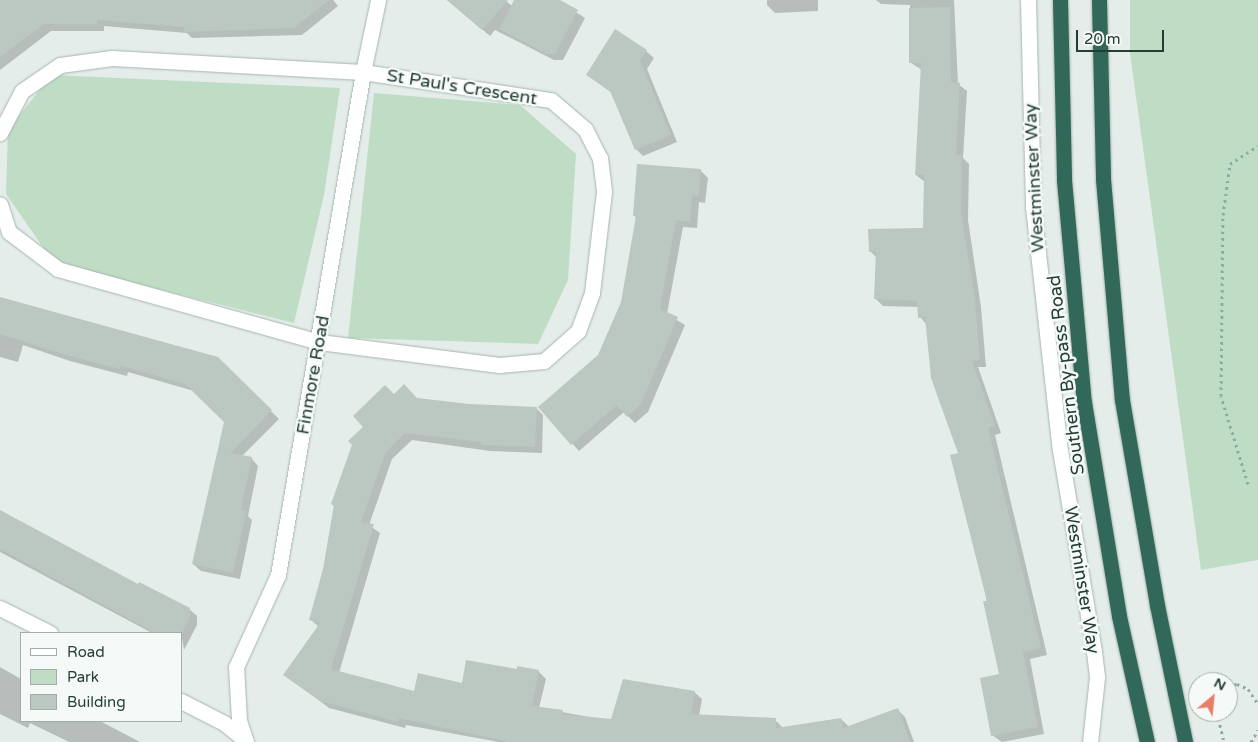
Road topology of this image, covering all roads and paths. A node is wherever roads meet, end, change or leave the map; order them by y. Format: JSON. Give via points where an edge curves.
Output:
{"nodes":[{"id":1,"x":378,"y":0,"type":"edge"},
{"id":2,"x":1028,"y":0,"type":"edge"},
{"id":3,"x":1060,"y":0,"type":"edge"},
{"id":4,"x":1099,"y":0,"type":"edge"},
{"id":5,"x":362,"y":72,"type":"junction"},
{"id":6,"x":0,"y":133,"type":"edge"},
{"id":7,"x":1258,"y":146,"type":"edge"},
{"id":8,"x":0,"y":204,"type":"edge"},
{"id":9,"x":319,"y":342,"type":"junction"},
{"id":10,"x":1248,"y":484,"type":"dead end"},
{"id":11,"x":0,"y":608,"type":"edge"},
{"id":12,"x":48,"y":632,"type":"edge"},
{"id":13,"x":1238,"y":684,"type":"edge"},
{"id":14,"x":182,"y":702,"type":"edge"},
{"id":15,"x":1258,"y":704,"type":"edge"},
{"id":16,"x":1219,"y":722,"type":"edge"},
{"id":17,"x":1258,"y":730,"type":"edge"},
{"id":18,"x":247,"y":742,"type":"edge"},
{"id":19,"x":1090,"y":742,"type":"edge"},
{"id":20,"x":1147,"y":742,"type":"edge"},
{"id":21,"x":1185,"y":742,"type":"edge"},
{"id":22,"x":1224,"y":742,"type":"edge"},
{"id":23,"x":1251,"y":742,"type":"edge"}],
"edges":[{"from":1,"to":5,"type":"street","name":"Finmore Road"},
{"from":2,"to":19,"type":"street","name":"Westminster Way","via":[[1033,207],[1060,450],[1094,652],[1096,677]]},
{"from":3,"to":20,"type":"highway","name":"Southern By-pass Road","via":[[1064,180],[1084,402],[1119,616]]},
{"from":4,"to":21,"type":"highway","via":[[1103,180],[1122,400],[1156,605]]},
{"from":5,"to":6,"type":"street","name":"St Paul's Crescent","via":[[112,58],[60,65],[22,92]]},
{"from":5,"to":9,"type":"street","name":"Finmore Road"},
{"from":5,"to":9,"type":"street","name":"St Paul's Crescent","via":[[550,100],[584,129],[600,158],[604,192],[592,292],[578,330],[544,361],[499,365]]},
{"from":7,"to":10,"type":"path","via":[[1230,164],[1223,214],[1221,396]]},
{"from":8,"to":9,"type":"street","name":"St Paul's Crescent","via":[[9,232],[58,269]]},
{"from":9,"to":18,"type":"street","name":"Finmore Road","via":[[278,575],[236,668],[239,720]]},
{"from":11,"to":12,"type":"street"},
{"from":13,"to":15,"type":"path","via":[[1248,689]]},
{"from":14,"to":18,"type":"street","via":[[224,724]]},
{"from":16,"to":22,"type":"path"},
{"from":17,"to":23,"type":"path"}]}
